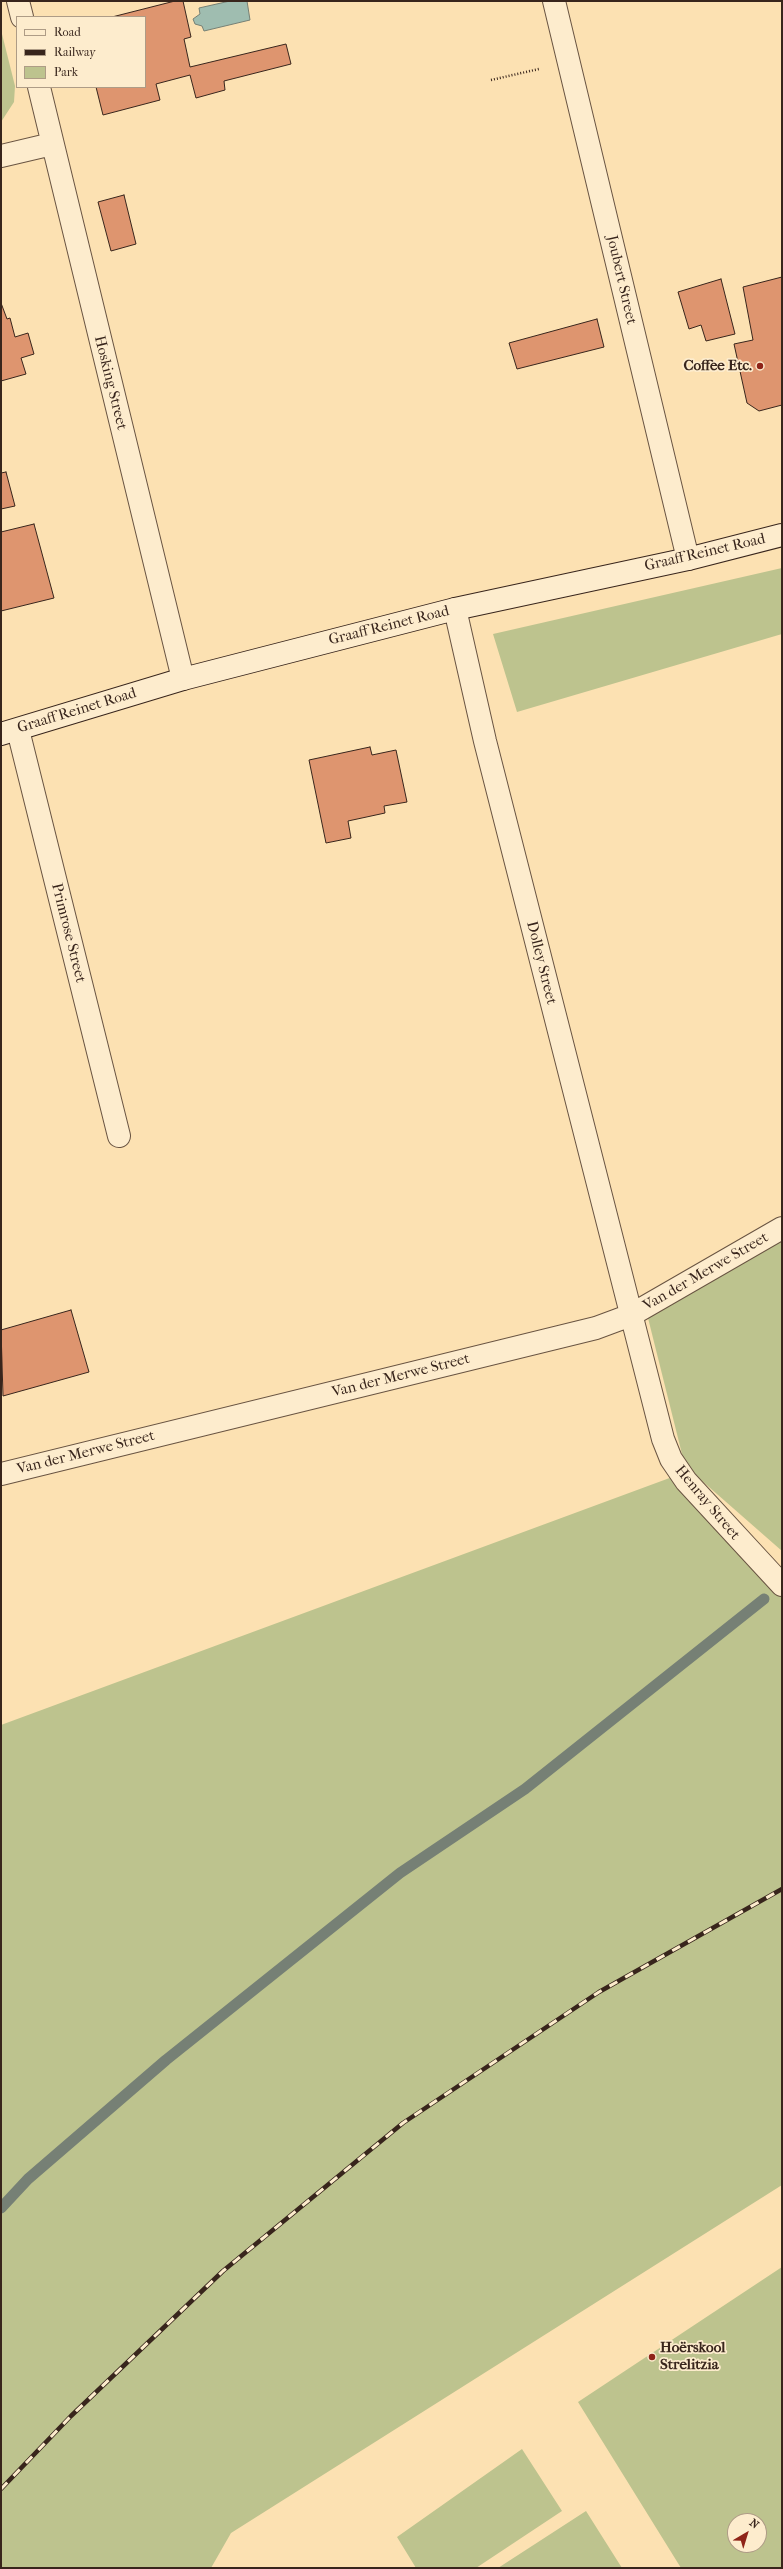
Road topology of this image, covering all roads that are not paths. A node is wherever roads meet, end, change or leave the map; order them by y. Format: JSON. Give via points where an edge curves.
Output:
{"nodes":[{"id":1,"x":18,"y":1,"type":"edge"},
{"id":2,"x":554,"y":1,"type":"edge"},
{"id":3,"x":22,"y":16,"type":"edge"},
{"id":4,"x":39,"y":88,"type":"edge"},
{"id":5,"x":52,"y":144,"type":"junction"},
{"id":6,"x":1,"y":156,"type":"edge"},
{"id":7,"x":782,"y":535,"type":"edge"},
{"id":8,"x":688,"y":559,"type":"junction"},
{"id":9,"x":455,"y":610,"type":"junction"},
{"id":10,"x":183,"y":679,"type":"junction"},
{"id":11,"x":9,"y":732,"type":"edge"},
{"id":12,"x":119,"y":1136,"type":"dead end"},
{"id":13,"x":782,"y":1228,"type":"edge"},
{"id":14,"x":631,"y":1315,"type":"junction"},
{"id":15,"x":1,"y":1474,"type":"edge"},
{"id":16,"x":782,"y":1586,"type":"edge"}],
"edges":[{"from":1,"to":3,"type":"street"},
{"from":2,"to":8,"type":"street","name":"Joubert Street"},
{"from":4,"to":5,"type":"street","name":"Hosking Street"},
{"from":5,"to":6,"type":"street"},
{"from":5,"to":10,"type":"street","name":"Hosking Street"},
{"from":7,"to":8,"type":"street","name":"Graaff Reinet Road"},
{"from":8,"to":9,"type":"street","name":"Graaff Reinet Road"},
{"from":9,"to":10,"type":"street","name":"Graaff Reinet Road"},
{"from":9,"to":14,"type":"street","name":"Dolley Street","via":[[484,741]]},
{"from":10,"to":11,"type":"street","name":"Graaff Reinet Road"},
{"from":11,"to":12,"type":"street","name":"Primrose Street"},
{"from":13,"to":14,"type":"street","name":"Van der Merwe Street"},
{"from":14,"to":15,"type":"street","name":"Van der Merwe Street","via":[[596,1328]]},
{"from":14,"to":16,"type":"street","name":"Henray Street","via":[[663,1439],[671,1459],[686,1481]]}]}
